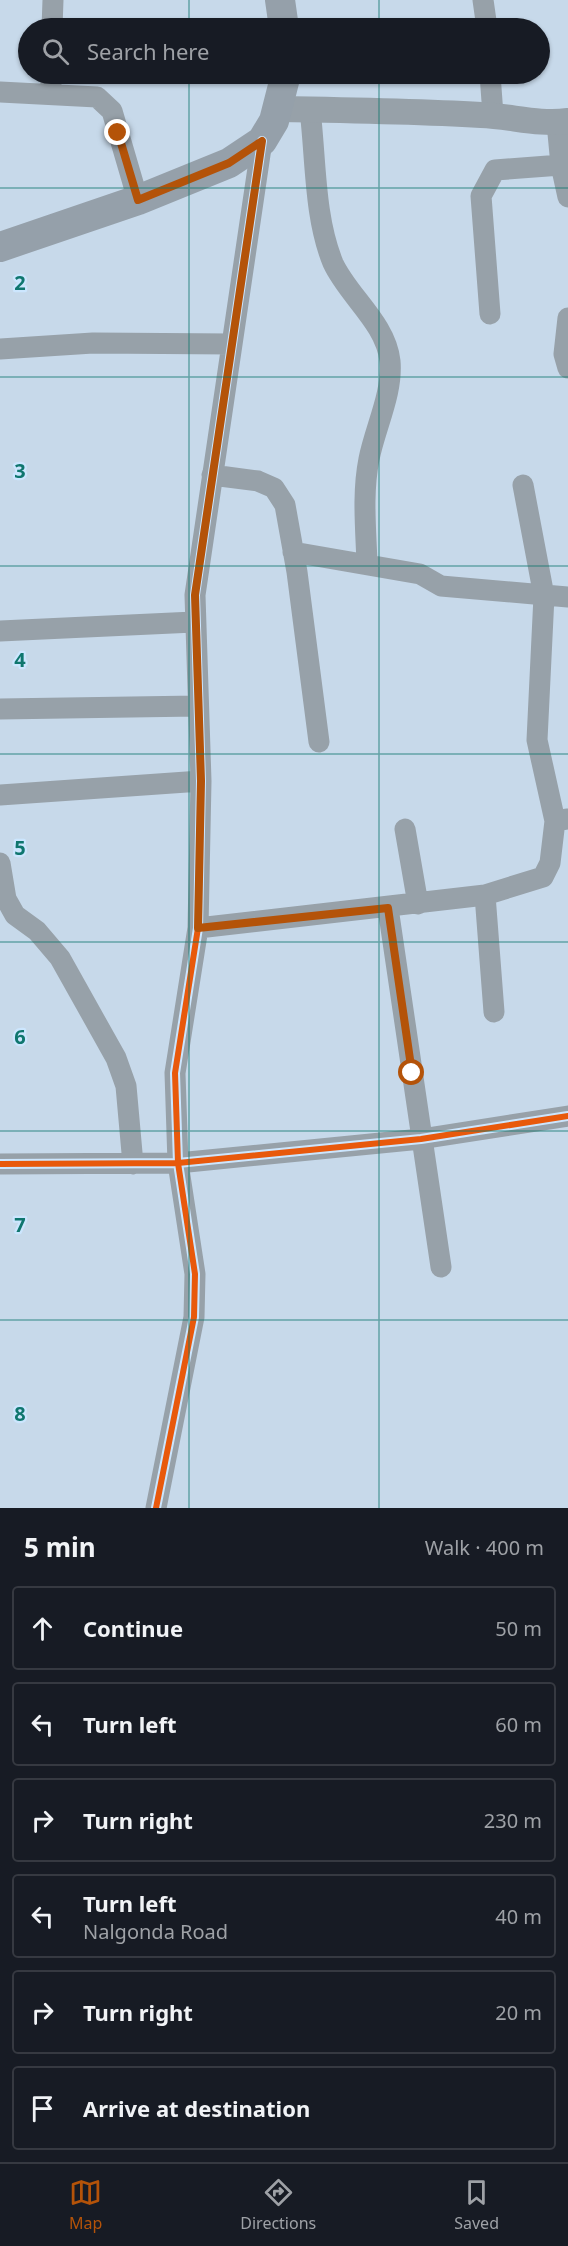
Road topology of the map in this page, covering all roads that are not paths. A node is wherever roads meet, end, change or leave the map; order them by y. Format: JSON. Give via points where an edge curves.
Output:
{"nodes":[{"id":1,"x":53,"y":0,"type":"edge"},
{"id":2,"x":280,"y":0,"type":"edge"},
{"id":3,"x":483,"y":0,"type":"edge"},
{"id":4,"x":52,"y":18,"type":"edge"},
{"id":5,"x":283,"y":18,"type":"edge"},
{"id":6,"x":486,"y":18,"type":"edge"},
{"id":7,"x":45,"y":84,"type":"edge"},
{"id":8,"x":54,"y":84,"type":"edge"},
{"id":9,"x":283,"y":84,"type":"edge"},
{"id":10,"x":491,"y":84,"type":"edge"},
{"id":11,"x":0,"y":92,"type":"edge"},
{"id":12,"x":277,"y":109,"type":"junction"},
{"id":13,"x":310,"y":110,"type":"junction"},
{"id":14,"x":493,"y":115,"type":"junction"},
{"id":15,"x":562,"y":122,"type":"edge"},
{"id":16,"x":262,"y":141,"type":"junction"},
{"id":17,"x":561,"y":165,"type":"junction"},
{"id":18,"x":568,"y":197,"type":"edge"},
{"id":19,"x":138,"y":200,"type":"junction"},
{"id":20,"x":0,"y":247,"type":"edge"},
{"id":21,"x":490,"y":314,"type":"dead end"},
{"id":22,"x":568,"y":318,"type":"edge"},
{"id":23,"x":232,"y":344,"type":"junction"},
{"id":24,"x":0,"y":349,"type":"edge"},
{"id":25,"x":568,"y":368,"type":"edge"},
{"id":26,"x":212,"y":475,"type":"junction"},
{"id":27,"x":523,"y":485,"type":"dead end"},
{"id":28,"x":292,"y":552,"type":"junction"},
{"id":29,"x":367,"y":564,"type":"junction"},
{"id":30,"x":544,"y":596,"type":"junction"},
{"id":31,"x":568,"y":597,"type":"edge"},
{"id":32,"x":194,"y":622,"type":"junction"},
{"id":33,"x":0,"y":631,"type":"edge"},
{"id":34,"x":197,"y":706,"type":"junction"},
{"id":35,"x":0,"y":709,"type":"edge"},
{"id":36,"x":319,"y":742,"type":"dead end"},
{"id":37,"x":201,"y":781,"type":"junction"},
{"id":38,"x":0,"y":795,"type":"edge"},
{"id":39,"x":561,"y":820,"type":"edge"},
{"id":40,"x":405,"y":829,"type":"dead end"},
{"id":41,"x":0,"y":863,"type":"edge"},
{"id":42,"x":485,"y":895,"type":"junction"},
{"id":43,"x":418,"y":904,"type":"junction"},
{"id":44,"x":388,"y":908,"type":"junction"},
{"id":45,"x":198,"y":928,"type":"junction"},
{"id":46,"x":494,"y":1012,"type":"dead end"},
{"id":47,"x":568,"y":1116,"type":"edge"},
{"id":48,"x":421,"y":1139,"type":"junction"},
{"id":49,"x":178,"y":1163,"type":"junction"},
{"id":50,"x":0,"y":1164,"type":"edge"},
{"id":51,"x":133,"y":1164,"type":"junction"},
{"id":52,"x":441,"y":1267,"type":"dead end"},
{"id":53,"x":156,"y":1508,"type":"edge"}],
"edges":[{"from":1,"to":4,"type":"street"},
{"from":2,"to":5,"type":"main road"},
{"from":3,"to":6,"type":"street"},
{"from":7,"to":11,"type":"street"},
{"from":8,"to":19,"type":"street","via":[[97,97],[112,111]]},
{"from":9,"to":12,"type":"main road"},
{"from":10,"to":14,"type":"street"},
{"from":12,"to":13,"type":"street"},
{"from":12,"to":16,"type":"main road"},
{"from":13,"to":14,"type":"street"},
{"from":13,"to":29,"type":"street","via":[[324,238],[347,288],[383,339],[390,361],[369,461],[365,501]]},
{"from":14,"to":15,"type":"street","via":[[537,123]]},
{"from":15,"to":17,"type":"street"},
{"from":16,"to":19,"type":"main road","via":[[229,163]]},
{"from":16,"to":23,"type":"street"},
{"from":17,"to":18,"type":"street"},
{"from":17,"to":21,"type":"street","via":[[495,170],[489,178],[481,196]]},
{"from":19,"to":20,"type":"main road"},
{"from":22,"to":25,"type":"street","via":[[564,354]]},
{"from":23,"to":24,"type":"street","via":[[93,343]]},
{"from":23,"to":26,"type":"street"},
{"from":26,"to":28,"type":"street","via":[[258,481],[274,488],[285,505]]},
{"from":26,"to":32,"type":"street"},
{"from":27,"to":30,"type":"street"},
{"from":28,"to":29,"type":"street"},
{"from":28,"to":36,"type":"street"},
{"from":29,"to":30,"type":"street","via":[[420,574],[441,586]]},
{"from":30,"to":31,"type":"street"},
{"from":30,"to":39,"type":"street","via":[[537,740]]},
{"from":32,"to":33,"type":"street"},
{"from":32,"to":34,"type":"street"},
{"from":34,"to":35,"type":"street"},
{"from":34,"to":37,"type":"street"},
{"from":37,"to":38,"type":"street"},
{"from":37,"to":45,"type":"street"},
{"from":39,"to":42,"type":"street","via":[[543,877]]},
{"from":40,"to":43,"type":"street"},
{"from":41,"to":51,"type":"street","via":[[6,899],[15,915],[37,931],[60,958],[116,1058],[126,1086]]},
{"from":42,"to":43,"type":"street"},
{"from":42,"to":46,"type":"street"},
{"from":43,"to":44,"type":"street"},
{"from":44,"to":45,"type":"street"},
{"from":44,"to":48,"type":"street"},
{"from":45,"to":49,"type":"street","via":[[175,1073]]},
{"from":47,"to":48,"type":"street"},
{"from":48,"to":49,"type":"street"},
{"from":48,"to":52,"type":"street"},
{"from":49,"to":51,"type":"street"},
{"from":49,"to":53,"type":"street","via":[[195,1274],[194,1317]]},
{"from":50,"to":51,"type":"street"}]}
